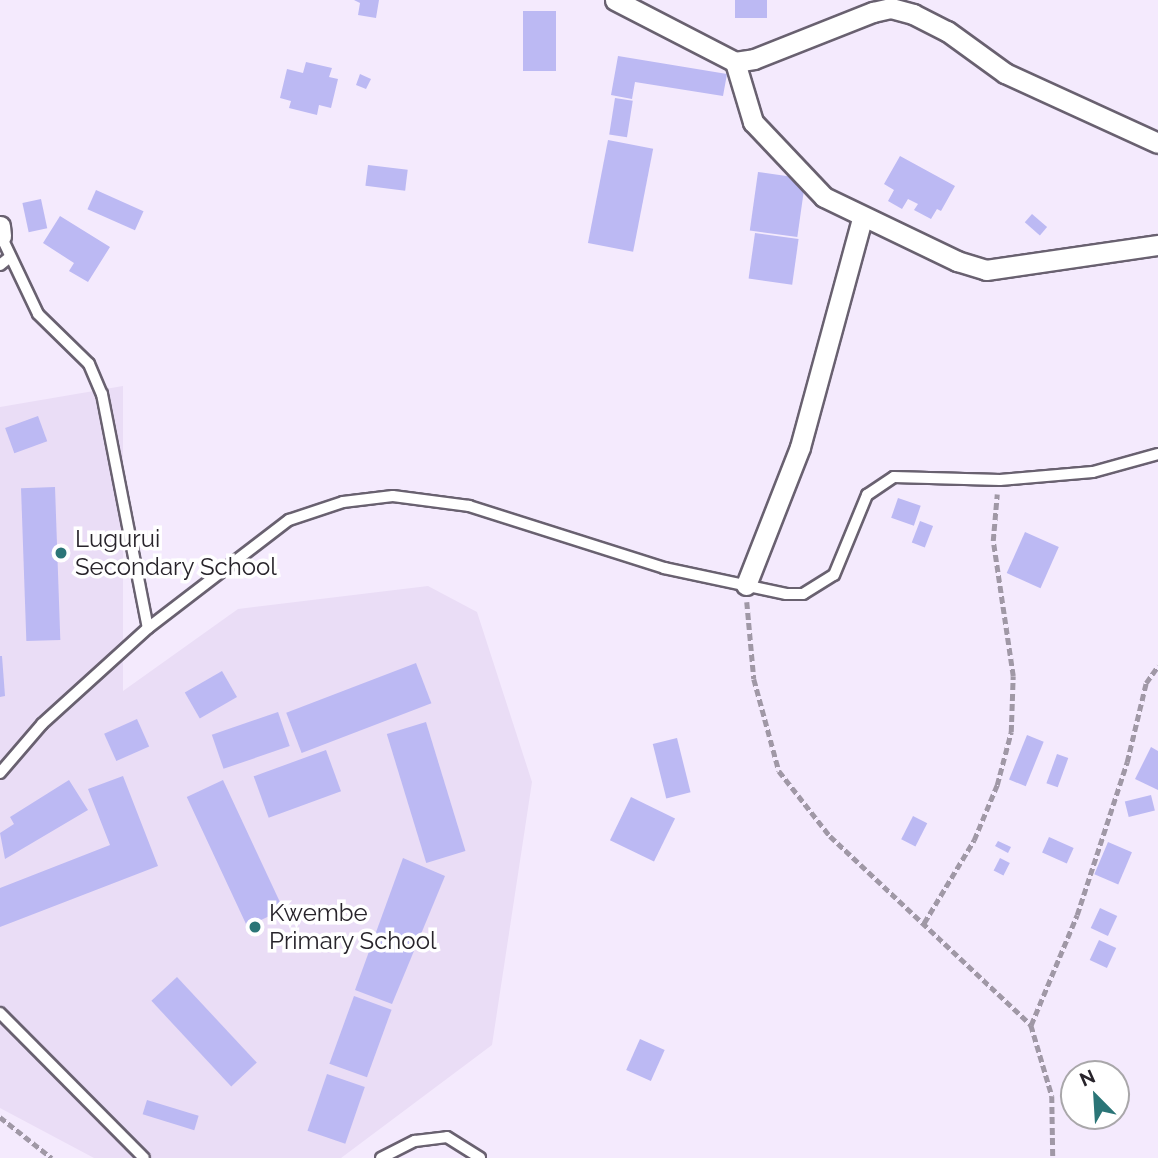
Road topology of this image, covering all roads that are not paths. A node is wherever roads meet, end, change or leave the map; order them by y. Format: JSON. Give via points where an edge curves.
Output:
{"nodes":[{"id":1,"x":615,"y":0,"type":"edge"},
{"id":2,"x":878,"y":6,"type":"edge"},
{"id":3,"x":735,"y":62,"type":"junction"},
{"id":4,"x":1158,"y":143,"type":"edge"},
{"id":5,"x":862,"y":219,"type":"junction"},
{"id":6,"x":1,"y":231,"type":"edge"},
{"id":7,"x":1158,"y":245,"type":"edge"},
{"id":8,"x":10,"y":257,"type":"junction"},
{"id":9,"x":0,"y":265,"type":"edge"},
{"id":10,"x":1158,"y":454,"type":"edge"},
{"id":11,"x":746,"y":585,"type":"junction"},
{"id":12,"x":148,"y":628,"type":"junction"},
{"id":13,"x":0,"y":773,"type":"edge"},
{"id":14,"x":0,"y":1013,"type":"edge"},
{"id":15,"x":144,"y":1158,"type":"edge"},
{"id":16,"x":380,"y":1158,"type":"edge"},
{"id":17,"x":480,"y":1158,"type":"edge"}],
"edges":[{"from":1,"to":3,"type":"street"},
{"from":2,"to":3,"type":"street","via":[[754,59]]},
{"from":2,"to":4,"type":"street","via":[[913,14],[947,31],[1005,73]]},
{"from":3,"to":5,"type":"street","via":[[753,122],[777,152],[824,197]]},
{"from":5,"to":7,"type":"street","via":[[986,270]]},
{"from":5,"to":11,"type":"street","via":[[800,447]]},
{"from":6,"to":8,"type":"lane"},
{"from":8,"to":9,"type":"lane"},
{"from":8,"to":12,"type":"lane","via":[[38,314],[89,364],[102,394]]},
{"from":10,"to":11,"type":"lane","via":[[1093,472],[1000,480],[894,477],[867,495],[834,575],[819,588],[786,594]]},
{"from":11,"to":12,"type":"lane","via":[[664,568],[469,506],[393,496],[343,502],[289,520]]},
{"from":12,"to":13,"type":"lane","via":[[42,724]]},
{"from":14,"to":15,"type":"lane"},
{"from":16,"to":17,"type":"lane","via":[[415,1141],[447,1137]]}]}
